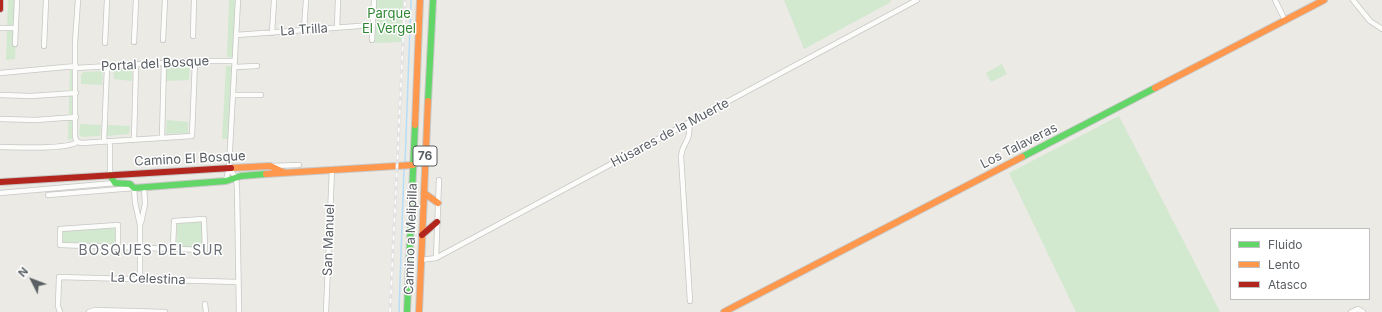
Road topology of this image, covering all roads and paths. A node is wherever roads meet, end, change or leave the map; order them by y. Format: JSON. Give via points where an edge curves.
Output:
{"nodes":[{"id":1,"x":0,"y":0,"type":"edge"},
{"id":2,"x":17,"y":0,"type":"edge"},
{"id":3,"x":46,"y":0,"type":"edge"},
{"id":4,"x":78,"y":0,"type":"edge"},
{"id":5,"x":107,"y":0,"type":"edge"},
{"id":6,"x":136,"y":0,"type":"edge"},
{"id":7,"x":165,"y":0,"type":"edge"},
{"id":8,"x":194,"y":0,"type":"edge"},
{"id":9,"x":238,"y":0,"type":"edge"},
{"id":10,"x":274,"y":0,"type":"edge"},
{"id":11,"x":306,"y":0,"type":"edge"},
{"id":12,"x":338,"y":0,"type":"edge"},
{"id":13,"x":374,"y":0,"type":"edge"},
{"id":14,"x":420,"y":0,"type":"edge"},
{"id":15,"x":433,"y":0,"type":"edge"},
{"id":16,"x":917,"y":0,"type":"edge"},
{"id":17,"x":1275,"y":0,"type":"edge"},
{"id":18,"x":1324,"y":0,"type":"edge"},
{"id":19,"x":1353,"y":0,"type":"edge"},
{"id":20,"x":0,"y":9,"type":"edge"},
{"id":21,"x":1286,"y":20,"type":"junction"},
{"id":22,"x":373,"y":25,"type":"junction"},
{"id":23,"x":0,"y":28,"type":"edge"},
{"id":24,"x":15,"y":28,"type":"junction"},
{"id":25,"x":337,"y":28,"type":"junction"},
{"id":26,"x":1382,"y":28,"type":"edge"},
{"id":27,"x":304,"y":30,"type":"junction"},
{"id":28,"x":272,"y":33,"type":"junction"},
{"id":29,"x":236,"y":35,"type":"junction"},
{"id":30,"x":193,"y":36,"type":"dead end"},
{"id":31,"x":163,"y":40,"type":"dead end"},
{"id":32,"x":372,"y":40,"type":"dead end"},
{"id":33,"x":134,"y":42,"type":"dead end"},
{"id":34,"x":105,"y":43,"type":"dead end"},
{"id":35,"x":15,"y":44,"type":"dead end"},
{"id":36,"x":44,"y":46,"type":"dead end"},
{"id":37,"x":195,"y":61,"type":"junction"},
{"id":38,"x":235,"y":61,"type":"junction"},
{"id":39,"x":164,"y":62,"type":"junction"},
{"id":40,"x":136,"y":64,"type":"junction"},
{"id":41,"x":256,"y":66,"type":"dead end"},
{"id":42,"x":76,"y":67,"type":"junction"},
{"id":43,"x":107,"y":67,"type":"junction"},
{"id":44,"x":235,"y":67,"type":"junction"},
{"id":45,"x":0,"y":72,"type":"edge"},
{"id":46,"x":76,"y":93,"type":"junction"},
{"id":47,"x":0,"y":94,"type":"edge"},
{"id":48,"x":234,"y":95,"type":"junction"},
{"id":49,"x":261,"y":95,"type":"dead end"},
{"id":50,"x":76,"y":117,"type":"junction"},
{"id":51,"x":0,"y":119,"type":"edge"},
{"id":52,"x":689,"y":123,"type":"junction"},
{"id":53,"x":162,"y":137,"type":"junction"},
{"id":54,"x":134,"y":140,"type":"junction"},
{"id":55,"x":104,"y":141,"type":"junction"},
{"id":56,"x":77,"y":142,"type":"junction"},
{"id":57,"x":110,"y":142,"type":"junction"},
{"id":58,"x":0,"y":147,"type":"edge"},
{"id":59,"x":299,"y":165,"type":"dead end"},
{"id":60,"x":410,"y":165,"type":"junction"},
{"id":61,"x":270,"y":166,"type":"junction"},
{"id":62,"x":229,"y":167,"type":"junction"},
{"id":63,"x":332,"y":169,"type":"junction"},
{"id":64,"x":283,"y":172,"type":"junction"},
{"id":65,"x":110,"y":175,"type":"junction"},
{"id":66,"x":236,"y":178,"type":"junction"},
{"id":67,"x":439,"y":180,"type":"dead end"},
{"id":68,"x":226,"y":181,"type":"junction"},
{"id":69,"x":0,"y":182,"type":"edge"},
{"id":70,"x":115,"y":183,"type":"junction"},
{"id":71,"x":144,"y":187,"type":"junction"},
{"id":72,"x":134,"y":188,"type":"junction"},
{"id":73,"x":0,"y":193,"type":"edge"},
{"id":74,"x":424,"y":193,"type":"junction"},
{"id":75,"x":48,"y":195,"type":"dead end"},
{"id":76,"x":438,"y":203,"type":"junction"},
{"id":77,"x":437,"y":222,"type":"junction"},
{"id":78,"x":140,"y":225,"type":"junction"},
{"id":79,"x":422,"y":235,"type":"junction"},
{"id":80,"x":118,"y":247,"type":"junction"},
{"id":81,"x":140,"y":248,"type":"junction"},
{"id":82,"x":173,"y":249,"type":"junction"},
{"id":83,"x":436,"y":258,"type":"junction"},
{"id":84,"x":421,"y":260,"type":"junction"},
{"id":85,"x":140,"y":279,"type":"junction"},
{"id":86,"x":238,"y":282,"type":"junction"},
{"id":87,"x":690,"y":301,"type":"dead end"},
{"id":88,"x":206,"y":304,"type":"dead end"},
{"id":89,"x":104,"y":311,"type":"edge"},
{"id":90,"x":60,"y":312,"type":"edge"},
{"id":91,"x":89,"y":312,"type":"edge"},
{"id":92,"x":165,"y":312,"type":"edge"},
{"id":93,"x":206,"y":312,"type":"edge"},
{"id":94,"x":239,"y":312,"type":"edge"},
{"id":95,"x":326,"y":312,"type":"edge"},
{"id":96,"x":407,"y":312,"type":"edge"},
{"id":97,"x":419,"y":312,"type":"edge"},
{"id":98,"x":724,"y":312,"type":"edge"},
{"id":99,"x":1351,"y":312,"type":"edge"},
{"id":100,"x":1363,"y":312,"type":"edge"}],
"edges":[{"from":1,"to":20,"type":"street"},
{"from":2,"to":24,"type":"street"},
{"from":3,"to":36,"type":"street"},
{"from":4,"to":42,"type":"street"},
{"from":5,"to":34,"type":"street"},
{"from":6,"to":33,"type":"street"},
{"from":7,"to":31,"type":"street"},
{"from":8,"to":30,"type":"street"},
{"from":9,"to":29,"type":"street"},
{"from":10,"to":28,"type":"street"},
{"from":11,"to":27,"type":"street"},
{"from":12,"to":25,"type":"street"},
{"from":13,"to":22,"type":"street"},
{"from":14,"to":60,"type":"street","name":"Camino a Melipilla","number":"76"},
{"from":15,"to":74,"type":"street","name":"Camino a Melipilla","number":"76"},
{"from":16,"to":52,"type":"street","name":"Húsares de la Muerte"},
{"from":17,"to":21,"type":"street"},
{"from":18,"to":21,"type":"street","name":"Los Talaveras"},
{"from":19,"to":26,"type":"street","via":[[1370,21]]},
{"from":21,"to":98,"type":"street","name":"Los Talaveras"},
{"from":22,"to":25,"type":"street","name":"La Trilla"},
{"from":22,"to":32,"type":"street"},
{"from":23,"to":24,"type":"street"},
{"from":24,"to":35,"type":"street"},
{"from":25,"to":27,"type":"street","name":"La Trilla"},
{"from":27,"to":28,"type":"street","name":"La Trilla"},
{"from":28,"to":29,"type":"street","name":"La Trilla"},
{"from":29,"to":38,"type":"street"},
{"from":37,"to":38,"type":"street","name":"Portal del Bosque"},
{"from":37,"to":39,"type":"street","name":"Portal del Bosque"},
{"from":37,"to":53,"type":"street","via":[[192,136]]},
{"from":38,"to":44,"type":"street"},
{"from":39,"to":40,"type":"street","name":"Portal del Bosque"},
{"from":39,"to":53,"type":"street"},
{"from":40,"to":43,"type":"street","name":"Portal del Bosque"},
{"from":40,"to":54,"type":"street"},
{"from":41,"to":44,"type":"street"},
{"from":42,"to":43,"type":"street","name":"Portal del Bosque"},
{"from":42,"to":45,"type":"street","name":"Portal del Bosque"},
{"from":42,"to":46,"type":"street"},
{"from":43,"to":55,"type":"street"},
{"from":44,"to":48,"type":"street"},
{"from":46,"to":47,"type":"street","via":[[31,96]]},
{"from":46,"to":50,"type":"street"},
{"from":48,"to":49,"type":"street"},
{"from":48,"to":62,"type":"street"},
{"from":50,"to":51,"type":"street"},
{"from":50,"to":56,"type":"street"},
{"from":52,"to":83,"type":"street","name":"Húsares de la Muerte"},
{"from":52,"to":87,"type":"street","via":[[690,136],[681,156]]},
{"from":53,"to":54,"type":"street"},
{"from":54,"to":57,"type":"street"},
{"from":55,"to":56,"type":"street"},
{"from":55,"to":57,"type":"street"},
{"from":56,"to":58,"type":"street","via":[[72,145],[42,147]]},
{"from":57,"to":65,"type":"street"},
{"from":59,"to":61,"type":"street","name":"Camino El Bosque"},
{"from":60,"to":63,"type":"street","name":"Camino El Bosque"},
{"from":60,"to":96,"type":"street","name":"Camino a Melipilla","number":"76"},
{"from":61,"to":62,"type":"street","name":"Camino El Bosque"},
{"from":61,"to":64,"type":"street","name":"Camino El Bosque"},
{"from":62,"to":65,"type":"street","name":"Camino El Bosque"},
{"from":62,"to":66,"type":"street"},
{"from":62,"to":68,"type":"street"},
{"from":63,"to":64,"type":"street","name":"Camino El Bosque"},
{"from":63,"to":95,"type":"street","name":"San Manuel"},
{"from":64,"to":66,"type":"street","name":"Camino El Bosque"},
{"from":65,"to":69,"type":"street","name":"Camino El Bosque"},
{"from":65,"to":70,"type":"street"},
{"from":66,"to":68,"type":"street","name":"Camino El Bosque"},
{"from":66,"to":86,"type":"street"},
{"from":67,"to":76,"type":"street"},
{"from":68,"to":71,"type":"street","name":"Camino El Bosque"},
{"from":70,"to":72,"type":"street","name":"Camino El Bosque","via":[[130,184]]},
{"from":70,"to":73,"type":"street","name":"Camino El Bosque"},
{"from":71,"to":72,"type":"street","name":"Camino El Bosque"},
{"from":71,"to":78,"type":"street","via":[[144,209]]},
{"from":72,"to":75,"type":"street","name":"Camino El Bosque"},
{"from":72,"to":78,"type":"street"},
{"from":74,"to":76,"type":"street"},
{"from":74,"to":79,"type":"street","name":"Camino a Melipilla","number":"76"},
{"from":76,"to":77,"type":"street"},
{"from":77,"to":79,"type":"street"},
{"from":77,"to":83,"type":"street"},
{"from":78,"to":81,"type":"street"},
{"from":79,"to":84,"type":"street","name":"Camino a Melipilla","number":"76"},
{"from":80,"to":80,"type":"street","via":[[118,225],[60,229],[60,245]]},
{"from":80,"to":81,"type":"street"},
{"from":81,"to":82,"type":"street"},
{"from":81,"to":85,"type":"street"},
{"from":82,"to":82,"type":"street","via":[[174,221],[204,219],[205,250]]},
{"from":83,"to":84,"type":"street","name":"Húsares de la Muerte"},
{"from":84,"to":97,"type":"street","name":"Camino a Melipilla","number":"76"},
{"from":85,"to":86,"type":"street","name":"La Celestina"},
{"from":85,"to":90,"type":"street","name":"La Celestina","via":[[58,278]]},
{"from":86,"to":94,"type":"street"},
{"from":88,"to":93,"type":"street"},
{"from":89,"to":91,"type":"street"},
{"from":89,"to":92,"type":"street"},
{"from":99,"to":100,"type":"street","via":[[1358,309]]}]}
